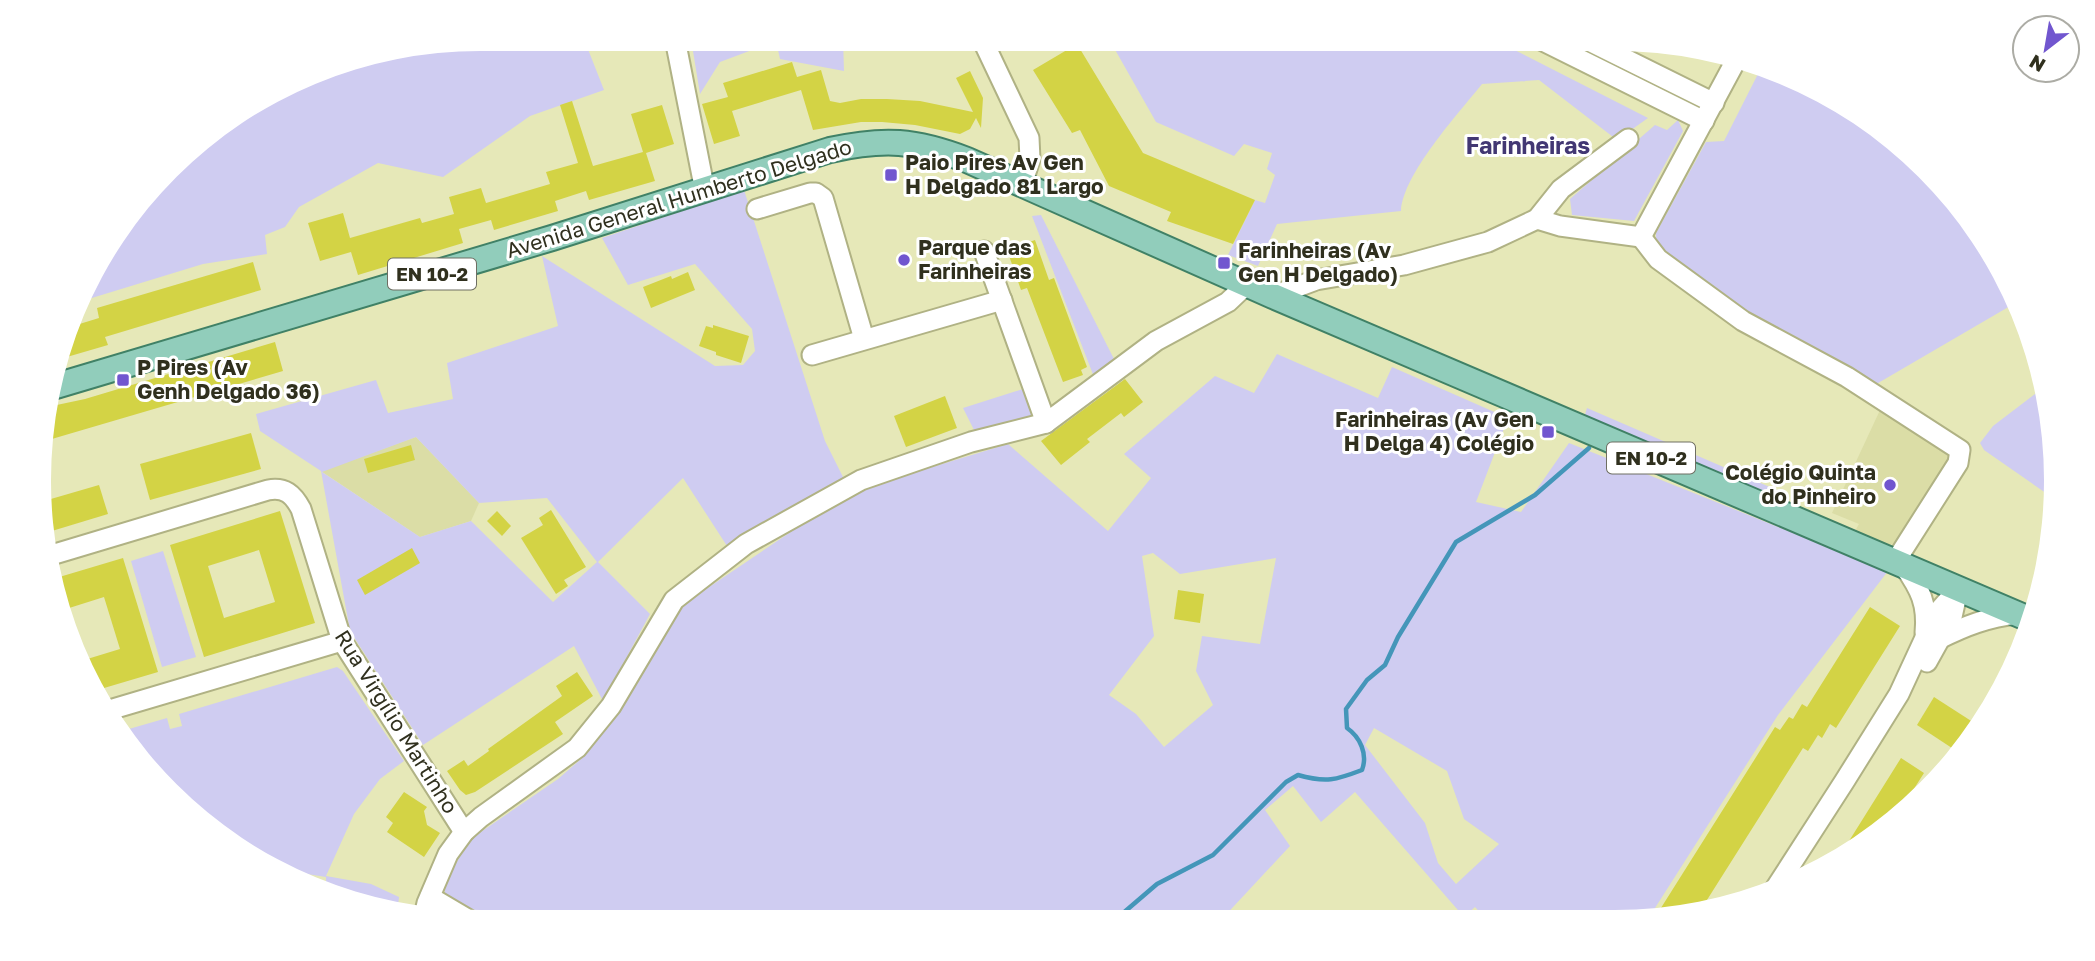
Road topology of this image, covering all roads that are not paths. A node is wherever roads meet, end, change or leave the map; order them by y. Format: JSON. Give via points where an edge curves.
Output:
{"nodes":[{"id":1,"x":678,"y":51,"type":"edge"},
{"id":2,"x":988,"y":51,"type":"edge"},
{"id":3,"x":1565,"y":51,"type":"edge"},
{"id":4,"x":1611,"y":51,"type":"edge"},
{"id":5,"x":1732,"y":67,"type":"edge"},
{"id":6,"x":1714,"y":103,"type":"junction"},
{"id":7,"x":1704,"y":121,"type":"junction"},
{"id":8,"x":1628,"y":139,"type":"dead end"},
{"id":9,"x":1023,"y":184,"type":"junction"},
{"id":10,"x":705,"y":191,"type":"junction"},
{"id":11,"x":757,"y":209,"type":"dead end"},
{"id":12,"x":1537,"y":219,"type":"junction"},
{"id":13,"x":1641,"y":237,"type":"junction"},
{"id":14,"x":985,"y":251,"type":"dead end"},
{"id":15,"x":1247,"y":284,"type":"junction"},
{"id":16,"x":1273,"y":296,"type":"junction"},
{"id":17,"x":1002,"y":300,"type":"junction"},
{"id":18,"x":864,"y":339,"type":"junction"},
{"id":19,"x":812,"y":355,"type":"dead end"},
{"id":20,"x":62,"y":384,"type":"edge"},
{"id":21,"x":1046,"y":423,"type":"junction"},
{"id":22,"x":57,"y":553,"type":"edge"},
{"id":23,"x":1900,"y":564,"type":"junction"},
{"id":24,"x":1958,"y":589,"type":"junction"},
{"id":25,"x":2022,"y":616,"type":"edge"},
{"id":26,"x":2023,"y":616,"type":"edge"},
{"id":27,"x":1932,"y":638,"type":"junction"},
{"id":28,"x":342,"y":641,"type":"junction"},
{"id":29,"x":116,"y":708,"type":"edge"},
{"id":30,"x":464,"y":832,"type":"junction"},
{"id":31,"x":1783,"y":876,"type":"edge"},
{"id":32,"x":428,"y":904,"type":"edge"}],
"edges":[{"from":1,"to":10,"type":"street"},
{"from":2,"to":9,"type":"street","via":[[1029,138],[1030,159]]},
{"from":3,"to":7,"type":"street"},
{"from":4,"to":6,"type":"street"},
{"from":5,"to":6,"type":"street"},
{"from":6,"to":7,"type":"street"},
{"from":7,"to":13,"type":"street"},
{"from":8,"to":12,"type":"street","via":[[1561,189]]},
{"from":9,"to":10,"type":"main road","name":"Avenida General Humberto Delgado","number":"EN 10-2","via":[[932,147],[866,142]]},
{"from":9,"to":15,"type":"main road","name":"Avenida General Humberto Delgado","number":"EN 10-2"},
{"from":10,"to":20,"type":"main road","name":"Avenida General Humberto Delgado","number":"EN 10-2"},
{"from":11,"to":18,"type":"street","via":[[810,192],[823,198]]},
{"from":12,"to":13,"type":"street"},
{"from":12,"to":16,"type":"street","via":[[1488,242],[1405,265],[1316,280]]},
{"from":13,"to":23,"type":"street","via":[[1658,260],[1743,321],[1847,377],[1960,450],[1958,463]]},
{"from":14,"to":17,"type":"street"},
{"from":15,"to":16,"type":"main road","name":"Avenida General Humberto Delgado","number":"EN 10-2"},
{"from":15,"to":21,"type":"street","via":[[1228,302],[1156,341]]},
{"from":16,"to":23,"type":"main road","name":"Avenida General Humberto Delgado","number":"EN 10-2"},
{"from":17,"to":18,"type":"street"},
{"from":17,"to":21,"type":"street"},
{"from":18,"to":19,"type":"street"},
{"from":21,"to":30,"type":"street","via":[[971,442],[862,480],[746,544],[674,600],[611,706],[577,748]]},
{"from":22,"to":28,"type":"street","name":"Rua Virgílio Martinho","via":[[268,490],[286,491],[301,509]]},
{"from":23,"to":24,"type":"main road","name":"Avenida General Humberto Delgado","number":"EN 10-2"},
{"from":23,"to":27,"type":"street","via":[[1918,585]]},
{"from":24,"to":26,"type":"main road","name":"Avenida General Humberto Delgado","number":"EN 10-2"},
{"from":24,"to":27,"type":"street","via":[[1936,614]]},
{"from":25,"to":27,"type":"street","via":[[1994,616]]},
{"from":27,"to":31,"type":"street"},
{"from":28,"to":29,"type":"street"},
{"from":28,"to":30,"type":"street","name":"Rua Virgílio Martinho"},
{"from":30,"to":32,"type":"street","via":[[448,854]]}]}
